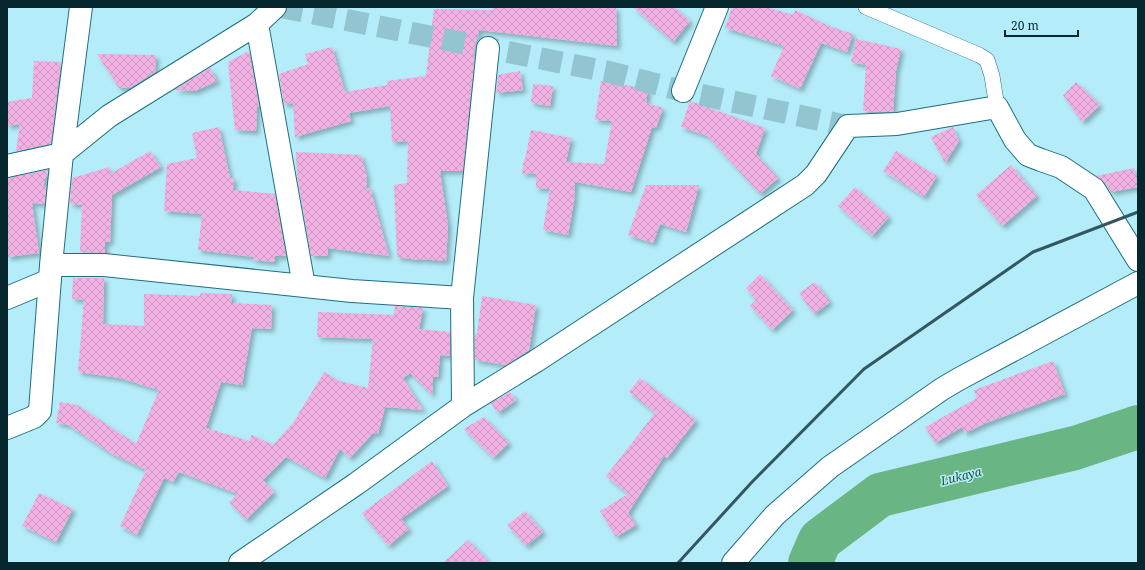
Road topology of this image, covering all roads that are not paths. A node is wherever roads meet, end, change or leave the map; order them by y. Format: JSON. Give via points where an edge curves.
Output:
{"nodes":[{"id":1,"x":81,"y":7,"type":"edge"},
{"id":2,"x":275,"y":7,"type":"edge"},
{"id":3,"x":717,"y":7,"type":"edge"},
{"id":4,"x":866,"y":7,"type":"edge"},
{"id":5,"x":256,"y":24,"type":"junction"},
{"id":6,"x":488,"y":48,"type":"dead end"},
{"id":7,"x":683,"y":92,"type":"dead end"},
{"id":8,"x":997,"y":107,"type":"junction"},
{"id":9,"x":62,"y":154,"type":"junction"},
{"id":10,"x":7,"y":166,"type":"edge"},
{"id":11,"x":1138,"y":260,"type":"edge"},
{"id":12,"x":50,"y":272,"type":"junction"},
{"id":13,"x":1138,"y":283,"type":"edge"},
{"id":14,"x":304,"y":286,"type":"junction"},
{"id":15,"x":7,"y":298,"type":"edge"},
{"id":16,"x":462,"y":298,"type":"junction"},
{"id":17,"x":463,"y":406,"type":"junction"},
{"id":18,"x":7,"y":428,"type":"edge"},
{"id":19,"x":240,"y":563,"type":"edge"},
{"id":20,"x":733,"y":563,"type":"edge"}],
"edges":[{"from":1,"to":9,"type":"street"},
{"from":2,"to":5,"type":"street"},
{"from":3,"to":7,"type":"street"},
{"from":4,"to":8,"type":"lane","via":[[987,60]]},
{"from":5,"to":9,"type":"street","via":[[109,116]]},
{"from":5,"to":14,"type":"street"},
{"from":6,"to":16,"type":"street"},
{"from":8,"to":11,"type":"street","via":[[1015,140],[1028,155],[1062,167],[1094,189]]},
{"from":8,"to":17,"type":"street","via":[[896,124],[848,126],[816,174],[805,184],[536,361]]},
{"from":9,"to":10,"type":"street"},
{"from":9,"to":12,"type":"street"},
{"from":12,"to":14,"type":"street","via":[[104,265]]},
{"from":12,"to":15,"type":"street"},
{"from":12,"to":18,"type":"street","via":[[40,410],[34,417]]},
{"from":13,"to":20,"type":"street","via":[[959,378],[830,467],[775,515]]},
{"from":14,"to":16,"type":"street"},
{"from":16,"to":17,"type":"street"},
{"from":17,"to":19,"type":"street","via":[[356,484]]}]}
